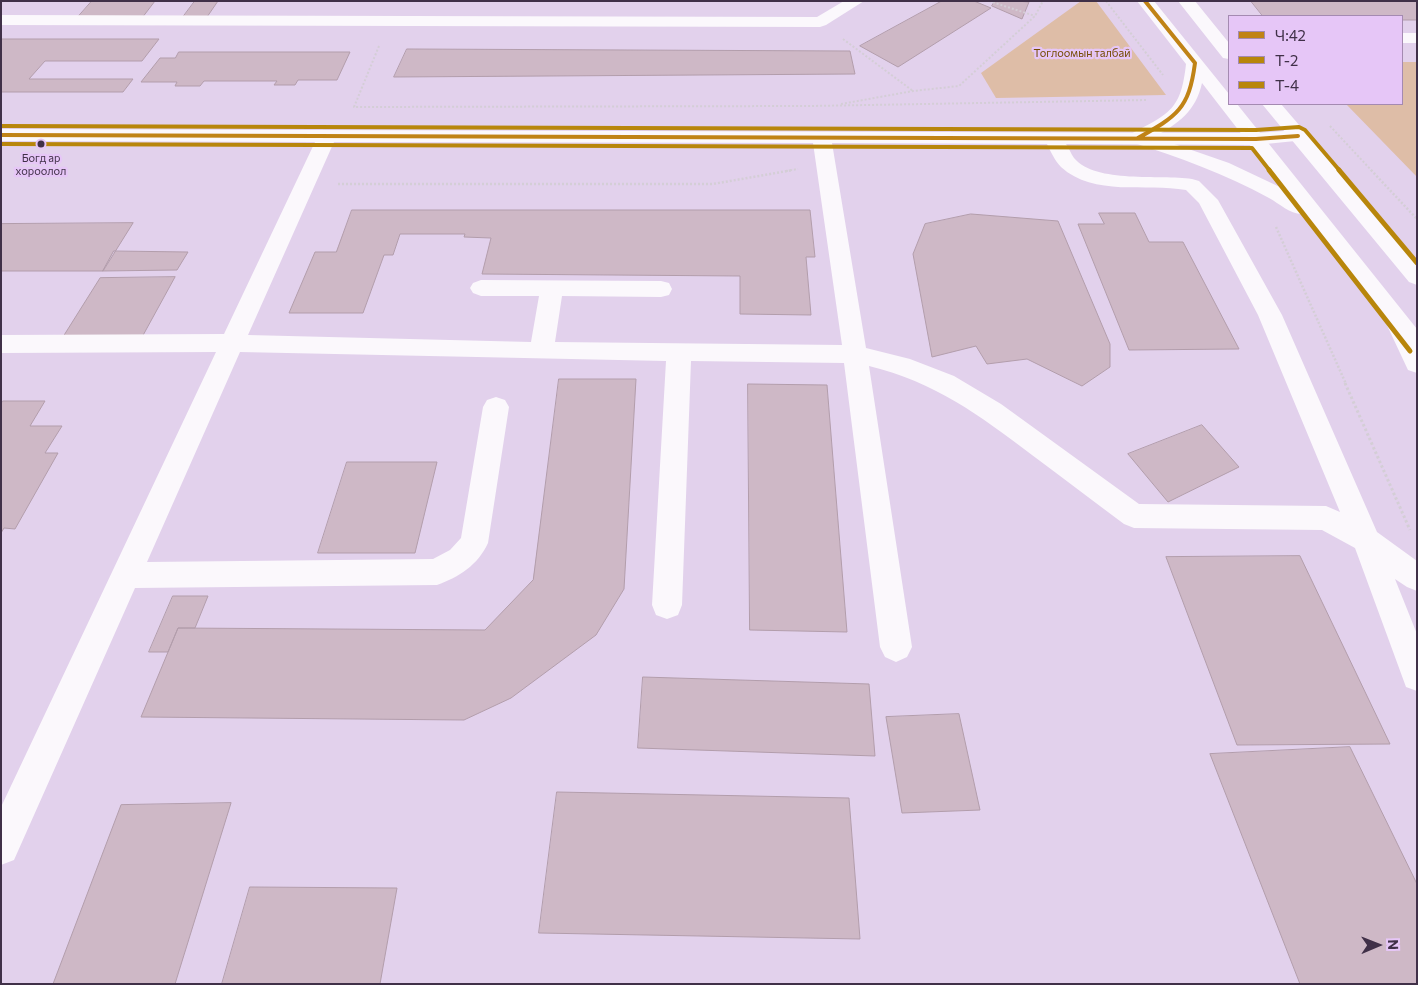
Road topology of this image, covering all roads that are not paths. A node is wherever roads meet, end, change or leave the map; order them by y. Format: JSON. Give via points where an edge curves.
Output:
{"nodes":[{"id":1,"x":21,"y":1,"type":"edge"},
{"id":2,"x":856,"y":1,"type":"edge"},
{"id":3,"x":1145,"y":1,"type":"edge"},
{"id":4,"x":1186,"y":1,"type":"edge"},
{"id":5,"x":350,"y":5,"type":"dead end"},
{"id":6,"x":227,"y":6,"type":"dead end"},
{"id":7,"x":1,"y":20,"type":"edge"},
{"id":8,"x":213,"y":20,"type":"junction"},
{"id":9,"x":360,"y":20,"type":"junction"},
{"id":10,"x":1223,"y":38,"type":"edge"},
{"id":11,"x":1403,"y":38,"type":"edge"},
{"id":12,"x":1417,"y":38,"type":"edge"},
{"id":13,"x":1228,"y":51,"type":"edge"},
{"id":14,"x":1195,"y":63,"type":"junction"},
{"id":15,"x":1228,"y":104,"type":"edge"},
{"id":16,"x":1229,"y":105,"type":"edge"},
{"id":17,"x":1272,"y":105,"type":"edge"},
{"id":18,"x":1,"y":135,"type":"edge"},
{"id":19,"x":1298,"y":136,"type":"junction"},
{"id":20,"x":326,"y":138,"type":"junction"},
{"id":21,"x":822,"y":138,"type":"junction"},
{"id":22,"x":1052,"y":138,"type":"junction"},
{"id":23,"x":1138,"y":138,"type":"junction"},
{"id":24,"x":1256,"y":139,"type":"junction"},
{"id":25,"x":1318,"y":219,"type":"junction"},
{"id":26,"x":1417,"y":277,"type":"edge"},
{"id":27,"x":481,"y":288,"type":"dead end"},
{"id":28,"x":552,"y":288,"type":"junction"},
{"id":29,"x":661,"y":289,"type":"dead end"},
{"id":30,"x":1397,"y":321,"type":"junction"},
{"id":31,"x":1,"y":344,"type":"edge"},
{"id":32,"x":231,"y":344,"type":"junction"},
{"id":33,"x":1417,"y":346,"type":"edge"},
{"id":34,"x":542,"y":351,"type":"junction"},
{"id":35,"x":679,"y":351,"type":"junction"},
{"id":36,"x":855,"y":354,"type":"junction"},
{"id":37,"x":1417,"y":364,"type":"edge"},
{"id":38,"x":496,"y":407,"type":"dead end"},
{"id":39,"x":1366,"y":540,"type":"junction"},
{"id":40,"x":125,"y":575,"type":"junction"},
{"id":41,"x":1417,"y":578,"type":"edge"},
{"id":42,"x":667,"y":605,"type":"dead end"},
{"id":43,"x":896,"y":646,"type":"dead end"},
{"id":44,"x":1417,"y":676,"type":"edge"},
{"id":45,"x":1,"y":847,"type":"edge"}],
"edges":[{"from":1,"to":7,"type":"main road"},
{"from":2,"to":9,"type":"main road","via":[[820,22],[562,14],[392,14]]},
{"from":3,"to":14,"type":"main road"},
{"from":4,"to":10,"type":"main road"},
{"from":5,"to":9,"type":"main road"},
{"from":6,"to":8,"type":"main road","via":[[221,8]]},
{"from":7,"to":8,"type":"main road"},
{"from":8,"to":9,"type":"main road"},
{"from":10,"to":13,"type":"main road"},
{"from":11,"to":12,"type":"main road"},
{"from":14,"to":15,"type":"main road"},
{"from":14,"to":23,"type":"main road","via":[[1194,84],[1188,104],[1171,120]]},
{"from":16,"to":24,"type":"main road"},
{"from":17,"to":19,"type":"main road"},
{"from":18,"to":20,"type":"main road"},
{"from":19,"to":24,"type":"main road"},
{"from":19,"to":26,"type":"main road"},
{"from":20,"to":21,"type":"main road"},
{"from":20,"to":32,"type":"main road"},
{"from":21,"to":22,"type":"main road"},
{"from":21,"to":36,"type":"main road"},
{"from":22,"to":23,"type":"main road"},
{"from":22,"to":39,"type":"main road","via":[[1067,162],[1082,173],[1107,180],[1180,183],[1192,186],[1208,200],[1270,315]]},
{"from":23,"to":24,"type":"main road"},
{"from":23,"to":25,"type":"main road","via":[[1229,168],[1276,192]]},
{"from":24,"to":25,"type":"main road"},
{"from":25,"to":30,"type":"main road"},
{"from":27,"to":28,"type":"main road"},
{"from":28,"to":29,"type":"main road"},
{"from":28,"to":34,"type":"main road"},
{"from":30,"to":33,"type":"main road"},
{"from":30,"to":37,"type":"main road"},
{"from":31,"to":32,"type":"main road"},
{"from":32,"to":34,"type":"main road"},
{"from":32,"to":40,"type":"main road"},
{"from":34,"to":35,"type":"main road"},
{"from":35,"to":36,"type":"main road"},
{"from":35,"to":42,"type":"main road"},
{"from":36,"to":39,"type":"main road","via":[[901,365],[945,383],[992,411],[1134,516],[1326,518]]},
{"from":36,"to":43,"type":"main road"},
{"from":38,"to":40,"type":"main road","via":[[474,543],[460,559],[437,572]]},
{"from":39,"to":41,"type":"main road"},
{"from":39,"to":44,"type":"main road"},
{"from":40,"to":45,"type":"main road"}]}
